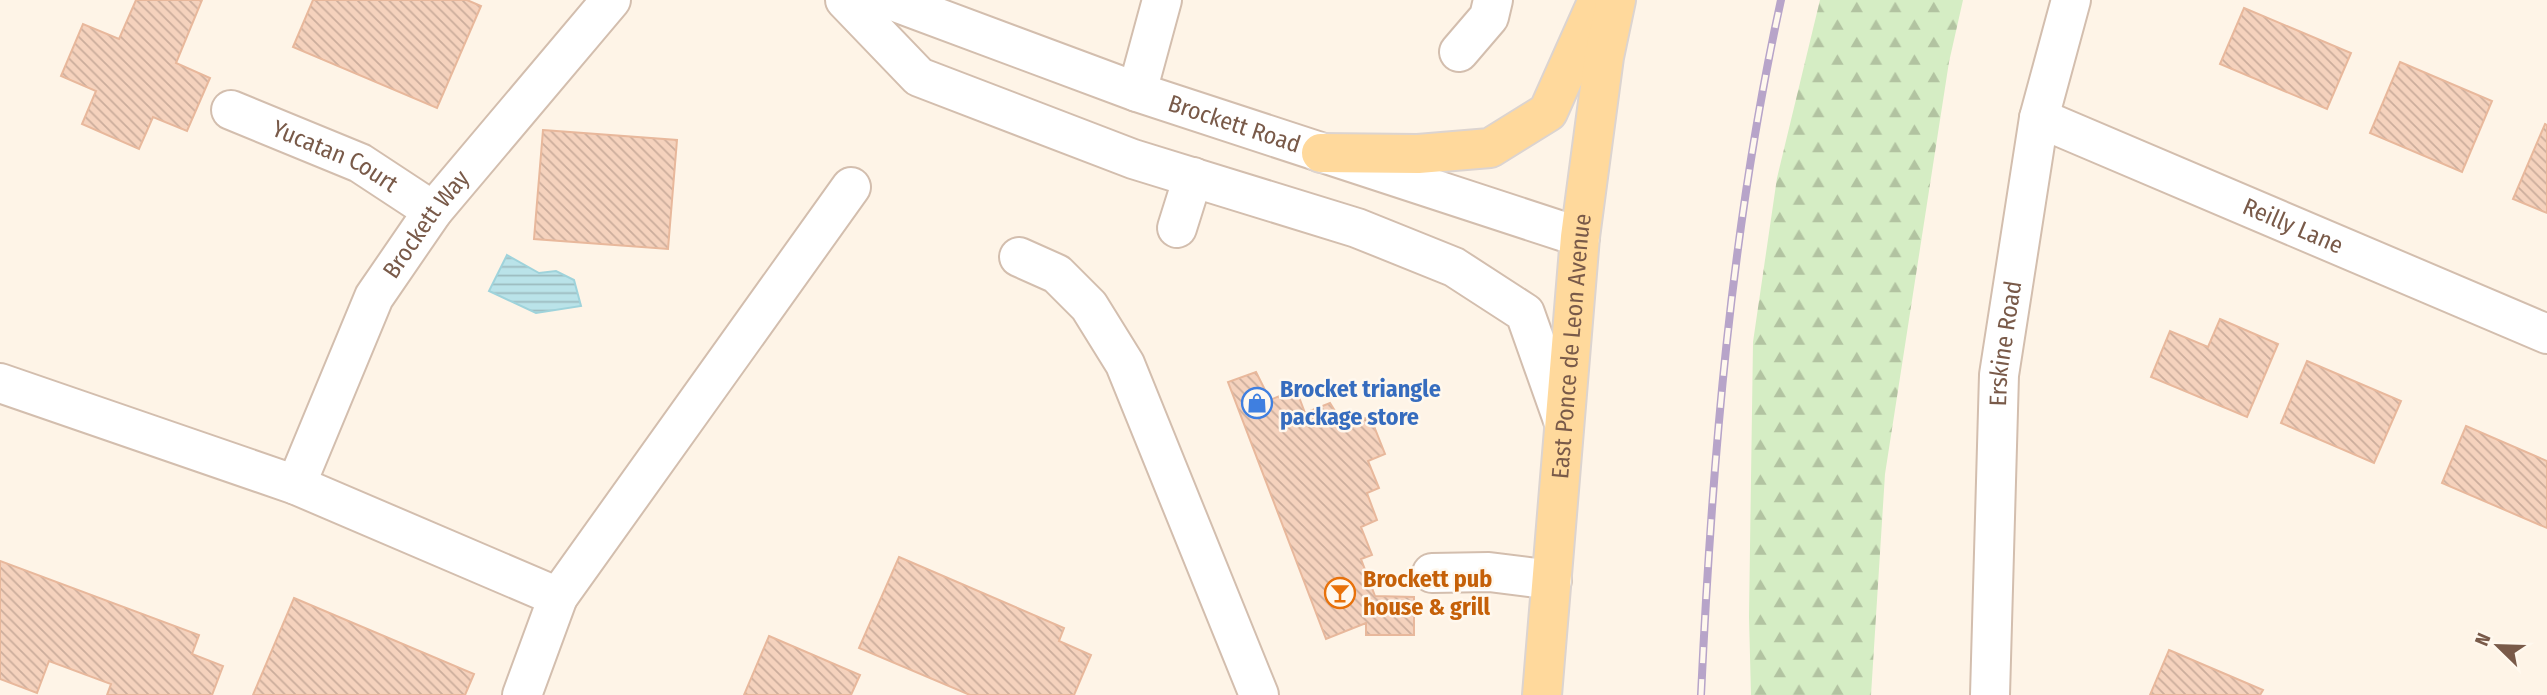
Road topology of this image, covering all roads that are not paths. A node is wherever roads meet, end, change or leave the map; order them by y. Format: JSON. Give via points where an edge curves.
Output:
{"nodes":[{"id":1,"x":611,"y":0,"type":"edge"},
{"id":2,"x":845,"y":0,"type":"edge"},
{"id":3,"x":890,"y":0,"type":"edge"},
{"id":4,"x":1162,"y":0,"type":"edge"},
{"id":5,"x":1598,"y":0,"type":"edge"},
{"id":6,"x":1616,"y":0,"type":"edge"},
{"id":7,"x":2071,"y":0,"type":"edge"},
{"id":8,"x":1491,"y":8,"type":"edge"},
{"id":9,"x":1460,"y":52,"type":"dead end"},
{"id":10,"x":1137,"y":92,"type":"junction"},
{"id":11,"x":231,"y":110,"type":"dead end"},
{"id":12,"x":2039,"y":118,"type":"junction"},
{"id":13,"x":1321,"y":153,"type":"junction"},
{"id":14,"x":1194,"y":177,"type":"junction"},
{"id":15,"x":851,"y":187,"type":"dead end"},
{"id":16,"x":432,"y":211,"type":"junction"},
{"id":17,"x":1177,"y":228,"type":"dead end"},
{"id":18,"x":1580,"y":237,"type":"junction"},
{"id":19,"x":1019,"y":257,"type":"dead end"},
{"id":20,"x":2547,"y":334,"type":"edge"},
{"id":21,"x":0,"y":383,"type":"edge"},
{"id":22,"x":1564,"y":423,"type":"junction"},
{"id":23,"x":296,"y":485,"type":"junction"},
{"id":24,"x":1432,"y":573,"type":"dead end"},
{"id":25,"x":1552,"y":580,"type":"junction"},
{"id":26,"x":558,"y":597,"type":"junction"},
{"id":27,"x":522,"y":695,"type":"edge"},
{"id":28,"x":1259,"y":695,"type":"edge"},
{"id":29,"x":1542,"y":695,"type":"edge"},
{"id":30,"x":1990,"y":695,"type":"edge"}],
"edges":[{"from":1,"to":16,"type":"street","name":"Brockett Way"},
{"from":2,"to":14,"type":"street","via":[[919,77],[1133,159]]},
{"from":3,"to":10,"type":"street","name":"Brockett Road"},
{"from":4,"to":10,"type":"street"},
{"from":5,"to":13,"type":"main road","via":[[1548,112],[1490,148],[1418,154]]},
{"from":6,"to":18,"type":"main road","name":"East Ponce de Leon Avenue"},
{"from":7,"to":12,"type":"street","name":"Erskine Road"},
{"from":8,"to":9,"type":"street"},
{"from":10,"to":13,"type":"street","name":"Brockett Road"},
{"from":11,"to":16,"type":"street","name":"Yucatan Court","via":[[360,163]]},
{"from":12,"to":20,"type":"street","name":"Reilly Lane"},
{"from":12,"to":30,"type":"street","name":"Erskine Road","via":[[2000,375]]},
{"from":13,"to":18,"type":"street","name":"Brockett Road"},
{"from":14,"to":17,"type":"street"},
{"from":14,"to":22,"type":"street","via":[[1357,228],[1454,267],[1525,313]]},
{"from":15,"to":26,"type":"street"},
{"from":16,"to":23,"type":"street","name":"Brockett Way","via":[[374,297]]},
{"from":18,"to":22,"type":"main road","name":"East Ponce de Leon Avenue"},
{"from":19,"to":28,"type":"street","via":[[1057,275],[1088,306],[1125,364]]},
{"from":21,"to":23,"type":"street"},
{"from":22,"to":25,"type":"main road","name":"East Ponce de Leon Avenue"},
{"from":23,"to":26,"type":"street"},
{"from":24,"to":25,"type":"street","via":[[1489,572]]},
{"from":25,"to":29,"type":"main road","name":"East Ponce de Leon Avenue"},
{"from":26,"to":27,"type":"street"}]}
